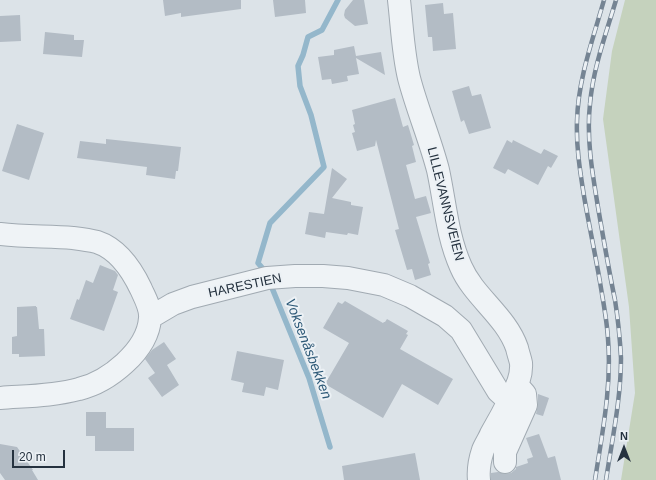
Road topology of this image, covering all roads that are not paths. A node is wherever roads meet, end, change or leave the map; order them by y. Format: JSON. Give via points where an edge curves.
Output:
{"nodes":[{"id":1,"x":399,"y":0,"type":"edge"},
{"id":2,"x":0,"y":234,"type":"edge"},
{"id":3,"x":151,"y":317,"type":"junction"},
{"id":4,"x":513,"y":393,"type":"junction"},
{"id":5,"x":0,"y":398,"type":"edge"},
{"id":6,"x":504,"y":462,"type":"dead end"},
{"id":7,"x":479,"y":480,"type":"edge"}],
"edges":[{"from":1,"to":4,"type":"street","name":"LILLEVANNSVEIEN","via":[[409,77],[438,172],[455,253],[467,279],[499,317],[515,343],[521,363]]},
{"from":2,"to":3,"type":"street","via":[[85,240],[112,249],[120,256],[139,285]]},
{"from":3,"to":4,"type":"street","name":"HARESTIEN","via":[[173,304],[192,297],[267,278],[323,276],[384,285],[446,316],[461,330],[498,391]]},
{"from":3,"to":5,"type":"street","via":[[149,328],[136,351],[111,374],[94,384],[67,392]]},
{"from":4,"to":6,"type":"street","name":"HARESTIEN","via":[[525,394],[526,405],[505,452]]},
{"from":4,"to":7,"type":"street","name":"LILLEVANNSVEIEN","via":[[483,450]]}]}
